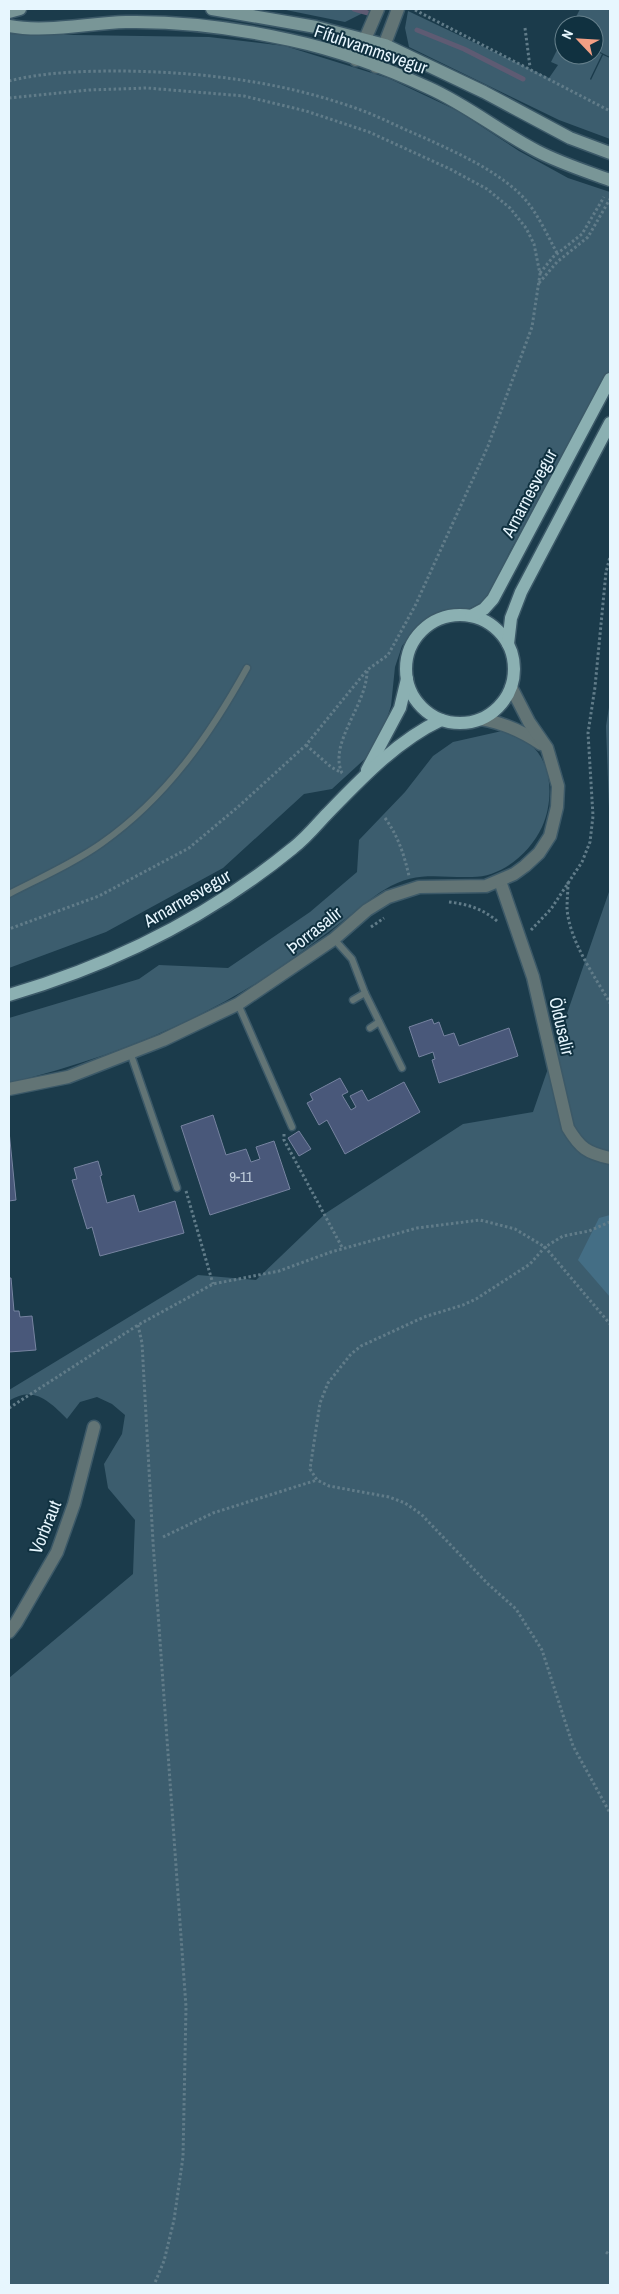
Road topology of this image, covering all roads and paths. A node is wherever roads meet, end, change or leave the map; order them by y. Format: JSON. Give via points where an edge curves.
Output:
{"nodes":[{"id":1,"x":20,"y":9,"type":"edge"},
{"id":2,"x":212,"y":9,"type":"edge"},
{"id":3,"x":378,"y":9,"type":"edge"},
{"id":4,"x":398,"y":9,"type":"edge"},
{"id":5,"x":414,"y":10,"type":"edge"},
{"id":6,"x":9,"y":12,"type":"edge"},
{"id":7,"x":9,"y":26,"type":"edge"},
{"id":8,"x":524,"y":28,"type":"dead end"},
{"id":9,"x":365,"y":38,"type":"junction"},
{"id":10,"x":385,"y":45,"type":"junction"},
{"id":11,"x":356,"y":60,"type":"junction"},
{"id":12,"x":376,"y":67,"type":"junction"},
{"id":13,"x":530,"y":68,"type":"junction"},
{"id":14,"x":9,"y":81,"type":"edge"},
{"id":15,"x":9,"y":98,"type":"edge"},
{"id":16,"x":610,"y":111,"type":"edge"},
{"id":17,"x":610,"y":154,"type":"edge"},
{"id":18,"x":610,"y":180,"type":"edge"},
{"id":19,"x":604,"y":197,"type":"dead end"},
{"id":20,"x":610,"y":199,"type":"edge"},
{"id":21,"x":557,"y":253,"type":"junction"},
{"id":22,"x":540,"y":274,"type":"junction"},
{"id":23,"x":539,"y":284,"type":"junction"},
{"id":24,"x":610,"y":379,"type":"edge"},
{"id":25,"x":610,"y":423,"type":"edge"},
{"id":26,"x":610,"y":557,"type":"edge"},
{"id":27,"x":471,"y":616,"type":"junction"},
{"id":28,"x":508,"y":644,"type":"junction"},
{"id":29,"x":247,"y":668,"type":"dead end"},
{"id":30,"x":367,"y":670,"type":"junction"},
{"id":31,"x":407,"y":680,"type":"junction"},
{"id":32,"x":511,"y":687,"type":"junction"},
{"id":33,"x":481,"y":719,"type":"junction"},
{"id":34,"x":441,"y":720,"type":"junction"},
{"id":35,"x":306,"y":745,"type":"junction"},
{"id":36,"x":547,"y":748,"type":"junction"},
{"id":37,"x":355,"y":786,"type":"junction"},
{"id":38,"x":385,"y":818,"type":"dead end"},
{"id":39,"x":409,"y":877,"type":"dead end"},
{"id":40,"x":500,"y":881,"type":"junction"},
{"id":41,"x":568,"y":881,"type":"junction"},
{"id":42,"x":9,"y":894,"type":"edge"},
{"id":43,"x":9,"y":929,"type":"edge"},
{"id":44,"x":529,"y":932,"type":"dead end"},
{"id":45,"x":334,"y":939,"type":"junction"},
{"id":46,"x":365,"y":993,"type":"junction"},
{"id":47,"x":9,"y":995,"type":"edge"},
{"id":48,"x":353,"y":1000,"type":"dead end"},
{"id":49,"x":610,"y":1003,"type":"edge"},
{"id":50,"x":238,"y":1004,"type":"junction"},
{"id":51,"x":379,"y":1022,"type":"junction"},
{"id":52,"x":370,"y":1028,"type":"dead end"},
{"id":53,"x":130,"y":1052,"type":"junction"},
{"id":54,"x":402,"y":1068,"type":"dead end"},
{"id":55,"x":9,"y":1089,"type":"edge"},
{"id":56,"x":285,"y":1112,"type":"junction"},
{"id":57,"x":292,"y":1127,"type":"dead end"},
{"id":58,"x":610,"y":1158,"type":"edge"},
{"id":59,"x":177,"y":1188,"type":"dead end"},
{"id":60,"x":610,"y":1222,"type":"edge"},
{"id":61,"x":545,"y":1246,"type":"junction"},
{"id":62,"x":343,"y":1249,"type":"junction"},
{"id":63,"x":610,"y":1324,"type":"edge"},
{"id":64,"x":138,"y":1325,"type":"junction"},
{"id":65,"x":9,"y":1408,"type":"edge"},
{"id":66,"x":94,"y":1427,"type":"dead end"},
{"id":67,"x":317,"y":1480,"type":"junction"},
{"id":68,"x":163,"y":1537,"type":"dead end"},
{"id":69,"x":9,"y":1632,"type":"edge"},
{"id":70,"x":610,"y":1813,"type":"edge"},
{"id":71,"x":154,"y":2285,"type":"edge"}],
"edges":[{"from":1,"to":6,"type":"main road"},
{"from":2,"to":9,"type":"main road","name":"Fífuhvammsvegur"},
{"from":3,"to":9,"type":"street"},
{"from":4,"to":10,"type":"street"},
{"from":5,"to":13,"type":"path"},
{"from":7,"to":11,"type":"main road","name":"Fífuhvammsvegur","via":[[175,23],[292,40]]},
{"from":8,"to":13,"type":"path"},
{"from":9,"to":10,"type":"main road","name":"Fífuhvammsvegur"},
{"from":9,"to":11,"type":"street"},
{"from":10,"to":12,"type":"street"},
{"from":10,"to":17,"type":"main road","name":"Fífuhvammsvegur","via":[[570,138]]},
{"from":11,"to":12,"type":"main road","name":"Fífuhvammsvegur"},
{"from":12,"to":18,"type":"main road","name":"Fífuhvammsvegur","via":[[429,88],[535,150]]},
{"from":13,"to":16,"type":"path"},
{"from":14,"to":21,"type":"path","via":[[37,75],[174,72],[234,78],[292,89],[366,112],[446,148],[506,182],[534,212]]},
{"from":15,"to":22,"type":"path","via":[[147,88],[244,96],[306,110],[369,132],[450,169],[487,190],[510,208],[526,228],[534,244]]},
{"from":19,"to":21,"type":"path","via":[[582,234]]},
{"from":20,"to":23,"type":"path","via":[[588,237],[557,262]]},
{"from":21,"to":22,"type":"path"},
{"from":22,"to":23,"type":"path"},
{"from":23,"to":30,"type":"path","via":[[532,327],[488,446],[415,606],[388,655]]},
{"from":24,"to":27,"type":"main road","name":"Arnarnesvegur","via":[[493,599]]},
{"from":25,"to":28,"type":"main road","via":[[521,592],[511,618]]},
{"from":26,"to":41,"type":"path","via":[[588,733],[593,816],[582,862]]},
{"from":27,"to":28,"type":"main road","via":[[498,631]]},
{"from":27,"to":31,"type":"main road","via":[[441,618],[417,636],[408,657]]},
{"from":28,"to":32,"type":"main road","via":[[513,658]]},
{"from":29,"to":42,"type":"lane","via":[[219,718],[187,762],[146,806],[102,843]]},
{"from":30,"to":35,"type":"path"},
{"from":30,"to":35,"type":"path","via":[[364,695],[339,751],[338,764],[342,773]]},
{"from":31,"to":34,"type":"main road","via":[[419,704]]},
{"from":31,"to":37,"type":"main road","name":"Arnarnesvegur","via":[[400,708],[387,735],[368,770]]},
{"from":32,"to":33,"type":"main road","via":[[500,705]]},
{"from":32,"to":36,"type":"street","name":"Þorrasalir"},
{"from":33,"to":34,"type":"main road","via":[[461,723]]},
{"from":33,"to":36,"type":"street","via":[[523,732]]},
{"from":34,"to":37,"type":"main road","name":"Arnarnesvegur","via":[[416,734]]},
{"from":35,"to":43,"type":"path","via":[[189,848],[99,896]]},
{"from":36,"to":40,"type":"street","name":"Þorrasalir","via":[[558,786],[550,836],[525,866]]},
{"from":37,"to":47,"type":"main road","name":"Arnarnesvegur","via":[[295,847],[231,896],[132,949]]},
{"from":38,"to":39,"type":"path","via":[[402,848]]},
{"from":40,"to":45,"type":"street","name":"Þorrasalir","via":[[469,888],[419,887],[388,897],[367,910]]},
{"from":40,"to":58,"type":"street","name":"Öldusalir","via":[[533,977],[568,1128],[577,1144],[592,1154]]},
{"from":41,"to":44,"type":"path","via":[[551,909]]},
{"from":41,"to":49,"type":"path","via":[[567,909],[573,931]]},
{"from":45,"to":46,"type":"lane","via":[[352,959]]},
{"from":45,"to":50,"type":"street","name":"Þorrasalir"},
{"from":46,"to":48,"type":"lane"},
{"from":46,"to":51,"type":"lane"},
{"from":50,"to":53,"type":"street","name":"Þorrasalir"},
{"from":50,"to":56,"type":"lane"},
{"from":51,"to":52,"type":"lane"},
{"from":51,"to":54,"type":"lane"},
{"from":53,"to":55,"type":"street","name":"Þorrasalir","via":[[68,1077]]},
{"from":53,"to":59,"type":"lane"},
{"from":56,"to":57,"type":"lane"},
{"from":56,"to":62,"type":"path","via":[[284,1140]]},
{"from":60,"to":61,"type":"path","via":[[589,1231],[563,1236]]},
{"from":61,"to":62,"type":"path","via":[[515,1230],[480,1220],[417,1228]]},
{"from":61,"to":63,"type":"path"},
{"from":61,"to":67,"type":"path","via":[[530,1264],[476,1299],[424,1317],[351,1354],[328,1383],[317,1413],[310,1469]]},
{"from":62,"to":64,"type":"path","via":[[278,1271],[213,1284]]},
{"from":64,"to":65,"type":"path"},
{"from":64,"to":71,"type":"path","via":[[142,1343],[152,1542],[186,2007],[183,2157],[174,2220]]},
{"from":66,"to":69,"type":"street","name":"Vorbraut","via":[[74,1504],[57,1552]]},
{"from":67,"to":68,"type":"path","via":[[214,1513]]},
{"from":67,"to":70,"type":"path","via":[[329,1486],[405,1503],[421,1514],[516,1609],[542,1650],[573,1746]]}]}
